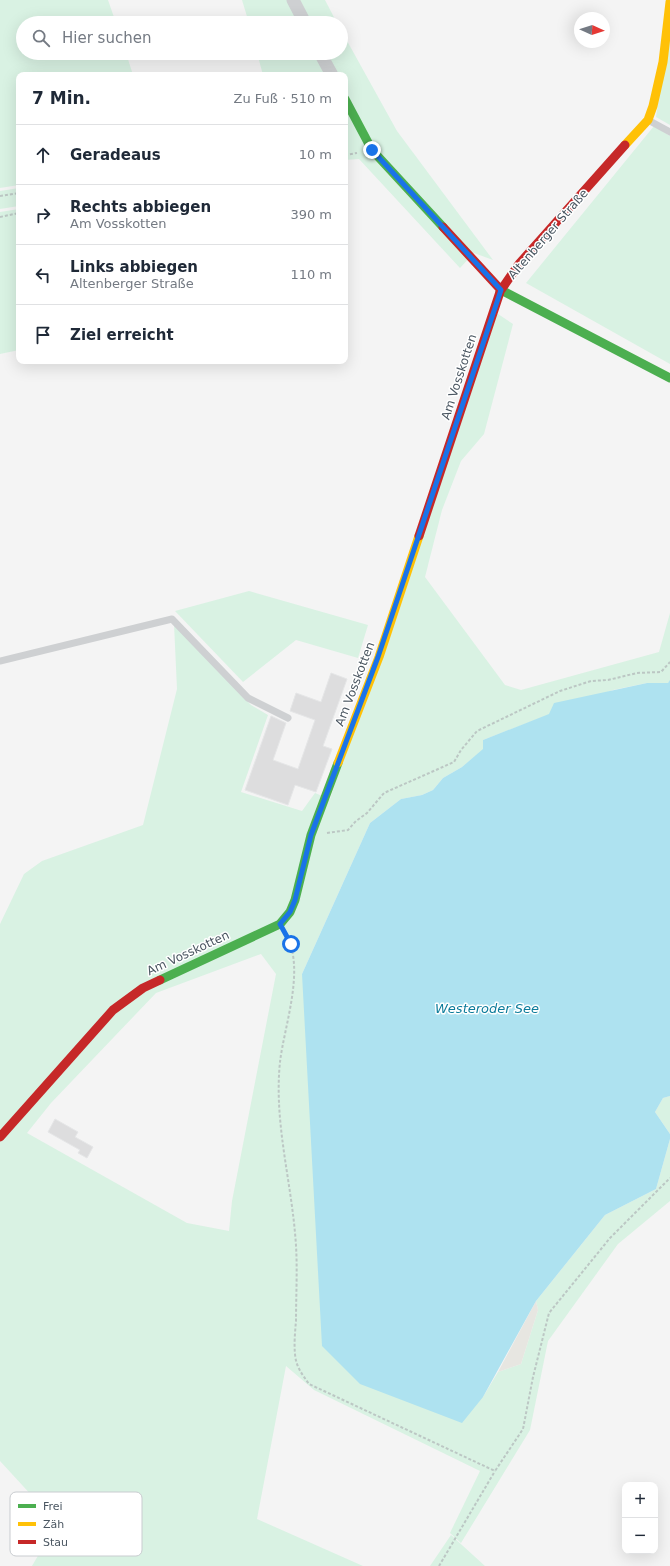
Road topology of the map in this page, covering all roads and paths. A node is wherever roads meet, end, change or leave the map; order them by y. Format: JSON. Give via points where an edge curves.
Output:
{"nodes":[{"id":1,"x":293,"y":0,"type":"edge"},
{"id":2,"x":670,"y":2,"type":"edge"},
{"id":3,"x":301,"y":16,"type":"edge"},
{"id":4,"x":324,"y":60,"type":"edge"},
{"id":5,"x":330,"y":72,"type":"edge"},
{"id":6,"x":348,"y":105,"type":"edge"},
{"id":7,"x":648,"y":120,"type":"junction"},
{"id":8,"x":670,"y":132,"type":"edge"},
{"id":9,"x":16,"y":193,"type":"edge"},
{"id":10,"x":0,"y":196,"type":"edge"},
{"id":11,"x":16,"y":213,"type":"edge"},
{"id":12,"x":0,"y":216,"type":"edge"},
{"id":13,"x":501,"y":290,"type":"junction"},
{"id":14,"x":670,"y":378,"type":"edge"},
{"id":15,"x":0,"y":662,"type":"edge"},
{"id":16,"x":670,"y":662,"type":"edge"},
{"id":17,"x":288,"y":718,"type":"dead end"},
{"id":18,"x":311,"y":835,"type":"junction"},
{"id":19,"x":280,"y":924,"type":"junction"},
{"id":20,"x":0,"y":1137,"type":"edge"},
{"id":21,"x":670,"y":1178,"type":"edge"},
{"id":22,"x":495,"y":1470,"type":"junction"},
{"id":23,"x":439,"y":1566,"type":"edge"}],
"edges":[{"from":1,"to":3,"type":"street"},
{"from":2,"to":7,"type":"street","name":"Altenberger Straße","via":[[659,82]]},
{"from":4,"to":5,"type":"street"},
{"from":6,"to":13,"type":"street","name":"Altenberger Straße","via":[[372,150]]},
{"from":7,"to":8,"type":"lane"},
{"from":7,"to":13,"type":"street","name":"Altenberger Straße","via":[[519,264]]},
{"from":9,"to":10,"type":"path"},
{"from":11,"to":12,"type":"path"},
{"from":13,"to":14,"type":"street"},
{"from":13,"to":18,"type":"street","name":"Am Vosskotten","via":[[378,657]]},
{"from":15,"to":17,"type":"lane","via":[[172,619],[248,698]]},
{"from":16,"to":18,"type":"path","via":[[661,672],[637,673],[560,691],[477,731],[454,762],[384,793],[348,830]]},
{"from":18,"to":19,"type":"street","name":"Am Vosskotten","via":[[295,900],[290,912]]},
{"from":19,"to":20,"type":"street","name":"Am Vosskotten","via":[[143,988],[113,1010]]},
{"from":19,"to":22,"type":"path","via":[[291,944],[294,960],[292,1001],[280,1063],[280,1108],[283,1154],[295,1233],[295,1354],[299,1369],[309,1384]]},
{"from":21,"to":22,"type":"path","via":[[610,1238],[549,1313],[523,1429]]},
{"from":22,"to":23,"type":"path"}]}
